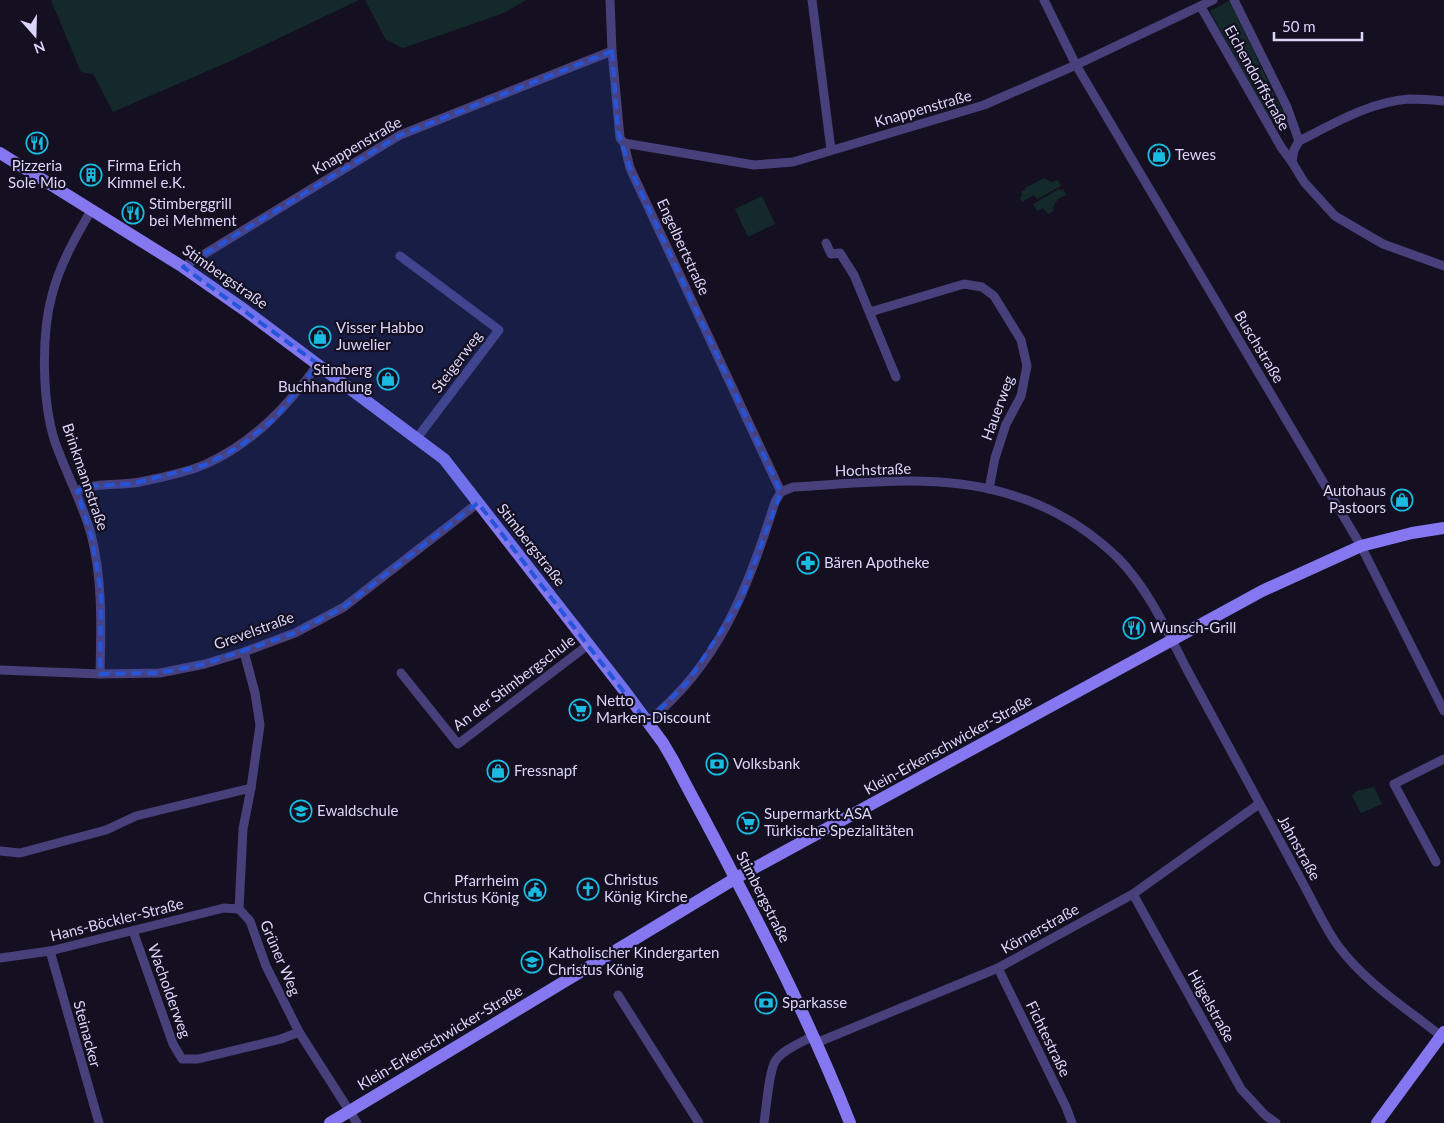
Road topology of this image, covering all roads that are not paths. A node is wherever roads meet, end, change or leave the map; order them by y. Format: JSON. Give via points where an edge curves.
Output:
{"nodes":[{"id":1,"x":610,"y":0,"type":"edge"},
{"id":2,"x":812,"y":0,"type":"edge"},
{"id":3,"x":1044,"y":0,"type":"edge"},
{"id":4,"x":1213,"y":0,"type":"edge"},
{"id":5,"x":1234,"y":0,"type":"edge"},
{"id":6,"x":1201,"y":7,"type":"junction"},
{"id":7,"x":612,"y":51,"type":"junction"},
{"id":8,"x":1076,"y":65,"type":"junction"},
{"id":9,"x":1444,"y":100,"type":"edge"},
{"id":10,"x":1298,"y":141,"type":"junction"},
{"id":11,"x":624,"y":143,"type":"junction"},
{"id":12,"x":831,"y":150,"type":"junction"},
{"id":13,"x":0,"y":153,"type":"edge"},
{"id":14,"x":1292,"y":162,"type":"junction"},
{"id":15,"x":92,"y":209,"type":"junction"},
{"id":16,"x":826,"y":243,"type":"dead end"},
{"id":17,"x":400,"y":256,"type":"dead end"},
{"id":18,"x":1444,"y":266,"type":"edge"},
{"id":19,"x":183,"y":267,"type":"junction"},
{"id":20,"x":870,"y":312,"type":"junction"},
{"id":21,"x":318,"y":364,"type":"junction"},
{"id":22,"x":896,"y":377,"type":"dead end"},
{"id":23,"x":417,"y":438,"type":"junction"},
{"id":24,"x":990,"y":489,"type":"junction"},
{"id":25,"x":77,"y":491,"type":"junction"},
{"id":26,"x":781,"y":492,"type":"junction"},
{"id":27,"x":478,"y":503,"type":"junction"},
{"id":28,"x":1444,"y":528,"type":"edge"},
{"id":29,"x":1361,"y":546,"type":"junction"},
{"id":30,"x":1172,"y":641,"type":"junction"},
{"id":31,"x":588,"y":645,"type":"junction"},
{"id":32,"x":244,"y":652,"type":"junction"},
{"id":33,"x":0,"y":670,"type":"edge"},
{"id":34,"x":401,"y":673,"type":"dead end"},
{"id":35,"x":100,"y":674,"type":"junction"},
{"id":36,"x":1444,"y":711,"type":"edge"},
{"id":37,"x":647,"y":722,"type":"junction"},
{"id":38,"x":1444,"y":759,"type":"edge"},
{"id":39,"x":251,"y":788,"type":"junction"},
{"id":40,"x":1259,"y":804,"type":"junction"},
{"id":41,"x":0,"y":851,"type":"edge"},
{"id":42,"x":1436,"y":862,"type":"dead end"},
{"id":43,"x":736,"y":878,"type":"junction"},
{"id":44,"x":1132,"y":894,"type":"junction"},
{"id":45,"x":240,"y":909,"type":"junction"},
{"id":46,"x":133,"y":931,"type":"junction"},
{"id":47,"x":50,"y":951,"type":"junction"},
{"id":48,"x":0,"y":958,"type":"edge"},
{"id":49,"x":998,"y":968,"type":"junction"},
{"id":50,"x":618,"y":995,"type":"dead end"},
{"id":51,"x":298,"y":1032,"type":"junction"},
{"id":52,"x":1442,"y":1034,"type":"edge"},
{"id":53,"x":814,"y":1039,"type":"junction"},
{"id":54,"x":351,"y":1111,"type":"junction"},
{"id":55,"x":98,"y":1123,"type":"edge"},
{"id":56,"x":330,"y":1123,"type":"edge"},
{"id":57,"x":357,"y":1123,"type":"edge"},
{"id":58,"x":698,"y":1123,"type":"edge"},
{"id":59,"x":764,"y":1123,"type":"edge"},
{"id":60,"x":850,"y":1123,"type":"edge"},
{"id":61,"x":1072,"y":1123,"type":"edge"},
{"id":62,"x":1276,"y":1123,"type":"edge"},
{"id":63,"x":1377,"y":1123,"type":"edge"}],
"edges":[{"from":1,"to":7,"type":"street","name":"Engelbertstraße"},
{"from":2,"to":12,"type":"street"},
{"from":3,"to":8,"type":"street","name":"Buschstraße"},
{"from":4,"to":6,"type":"street","name":"Knappenstraße"},
{"from":5,"to":10,"type":"street","name":"Eichendorffstraße","via":[[1286,107]]},
{"from":6,"to":8,"type":"street","name":"Knappenstraße"},
{"from":6,"to":14,"type":"street","name":"Eichendorffstraße","via":[[1280,147]]},
{"from":7,"to":11,"type":"street","name":"Engelbertstraße","via":[[618,130]]},
{"from":7,"to":19,"type":"street","name":"Knappenstraße","via":[[400,135]]},
{"from":8,"to":12,"type":"street","name":"Knappenstraße","via":[[984,105]]},
{"from":8,"to":29,"type":"street","name":"Buschstraße"},
{"from":9,"to":10,"type":"street","via":[[1410,99],[1382,104]]},
{"from":10,"to":14,"type":"street","name":"Eichendorffstraße"},
{"from":11,"to":12,"type":"street","name":"Knappenstraße","via":[[754,165],[793,162]]},
{"from":11,"to":26,"type":"street","name":"Engelbertstraße","via":[[630,168]]},
{"from":13,"to":15,"type":"street","name":"Stimbergstraße"},
{"from":14,"to":18,"type":"street","name":"Eichendorffstraße","via":[[1304,182],[1335,216],[1383,244]]},
{"from":15,"to":19,"type":"street","name":"Stimbergstraße"},
{"from":15,"to":25,"type":"street","name":"Brinkmannstraße","via":[[67,252],[52,295],[46,338],[48,408],[55,441]]},
{"from":16,"to":20,"type":"street","via":[[831,254],[840,253],[854,275]]},
{"from":17,"to":23,"type":"street","name":"Steigerweg","via":[[499,330]]},
{"from":19,"to":21,"type":"street","name":"Stimbergstraße"},
{"from":20,"to":22,"type":"street"},
{"from":20,"to":24,"type":"street","name":"Hauerweg","via":[[964,284],[982,287],[994,296],[1021,340],[1027,366],[1021,396],[1000,441]]},
{"from":21,"to":23,"type":"street","name":"Stimbergstraße"},
{"from":21,"to":25,"type":"street","via":[[275,418],[240,446],[205,465],[130,484],[87,486]]},
{"from":23,"to":27,"type":"street","name":"Stimbergstraße","via":[[444,459]]},
{"from":24,"to":26,"type":"street","name":"Hochstraße","via":[[940,481],[793,487]]},
{"from":24,"to":30,"type":"street","name":"Hochstraße","via":[[1022,498],[1065,518],[1106,547],[1148,597]]},
{"from":25,"to":35,"type":"street","name":"Brinkmannstraße","via":[[91,535],[101,592]]},
{"from":26,"to":37,"type":"street","via":[[740,602],[725,629],[687,683]]},
{"from":27,"to":31,"type":"street","name":"Stimbergstraße"},
{"from":27,"to":32,"type":"street","name":"Grevelstraße","via":[[344,607],[295,633]]},
{"from":28,"to":29,"type":"street","name":"Klein-Erkenschwicker-Straße"},
{"from":29,"to":30,"type":"street","name":"Klein-Erkenschwicker-Straße","via":[[1262,591]]},
{"from":29,"to":36,"type":"street","name":"Buschstraße"},
{"from":30,"to":40,"type":"street","name":"Jahnstraße"},
{"from":30,"to":43,"type":"street","name":"Klein-Erkenschwicker-Straße"},
{"from":31,"to":34,"type":"street","name":"An der Stimbergschule","via":[[458,744]]},
{"from":31,"to":37,"type":"street","name":"Stimbergstraße"},
{"from":32,"to":35,"type":"street","name":"Grevelstraße","via":[[160,673]]},
{"from":32,"to":39,"type":"street","name":"Grüner Weg","via":[[260,725]]},
{"from":33,"to":35,"type":"street","name":"Grevelstraße"},
{"from":37,"to":43,"type":"street","name":"Stimbergstraße","via":[[673,760]]},
{"from":38,"to":42,"type":"street","via":[[1394,784]]},
{"from":39,"to":41,"type":"street","via":[[136,816],[106,830],[20,853]]},
{"from":39,"to":45,"type":"street","name":"Grüner Weg","via":[[243,829]]},
{"from":40,"to":44,"type":"street","name":"Körnerstraße"},
{"from":40,"to":52,"type":"street","name":"Jahnstraße","via":[[1338,946],[1361,973]]},
{"from":43,"to":53,"type":"street","name":"Stimbergstraße"},
{"from":43,"to":54,"type":"street","name":"Klein-Erkenschwicker-Straße"},
{"from":44,"to":49,"type":"street","name":"Körnerstraße"},
{"from":44,"to":62,"type":"street","name":"Hügelstraße","via":[[1241,1089]]},
{"from":45,"to":46,"type":"street","name":"Hans-Böckler-Straße","via":[[224,908]]},
{"from":45,"to":51,"type":"street","name":"Grüner Weg","via":[[250,921],[266,966]]},
{"from":46,"to":47,"type":"street","name":"Hans-Böckler-Straße"},
{"from":46,"to":51,"type":"street","name":"Wacholderweg","via":[[173,1044],[182,1058],[198,1059]]},
{"from":47,"to":48,"type":"street","name":"Hans-Böckler-Straße"},
{"from":47,"to":55,"type":"street","name":"Steinacker"},
{"from":49,"to":53,"type":"street","name":"Körnerstraße"},
{"from":49,"to":61,"type":"street","name":"Fichtestraße"},
{"from":50,"to":58,"type":"street"},
{"from":51,"to":54,"type":"street","name":"Grüner Weg"},
{"from":52,"to":63,"type":"street"},
{"from":53,"to":59,"type":"street","name":"Körnerstraße","via":[[787,1051],[775,1061]]},
{"from":53,"to":60,"type":"street","name":"Stimbergstraße"},
{"from":54,"to":56,"type":"street","name":"Klein-Erkenschwicker-Straße"},
{"from":54,"to":57,"type":"street","name":"Grüner Weg"}]}
